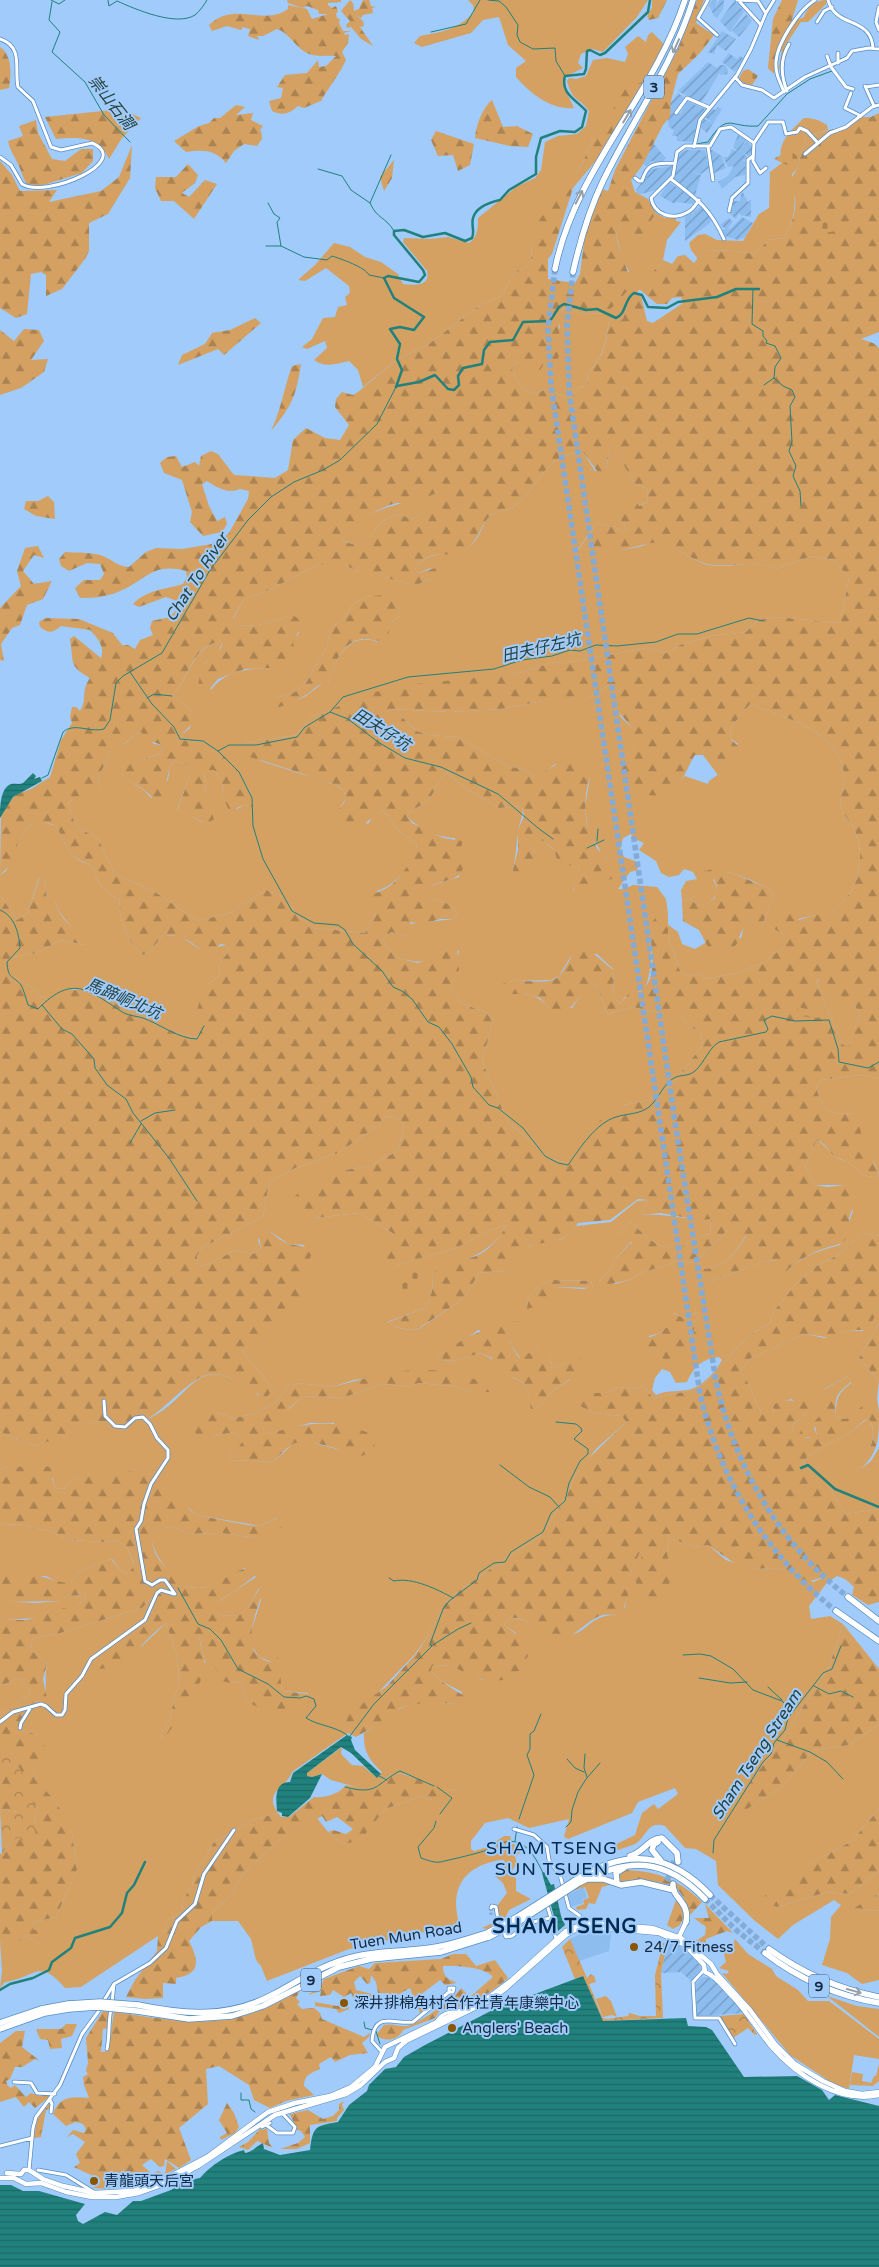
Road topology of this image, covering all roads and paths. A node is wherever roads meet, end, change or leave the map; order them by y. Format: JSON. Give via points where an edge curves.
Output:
{"nodes":[{"id":1,"x":685,"y":0,"type":"edge"},
{"id":2,"x":693,"y":0,"type":"edge"},
{"id":3,"x":708,"y":0,"type":"edge"},
{"id":4,"x":774,"y":0,"type":"edge"},
{"id":5,"x":815,"y":0,"type":"edge"},
{"id":6,"x":828,"y":0,"type":"edge"},
{"id":7,"x":738,"y":1,"type":"edge"},
{"id":8,"x":832,"y":7,"type":"junction"},
{"id":9,"x":879,"y":9,"type":"edge"},
{"id":10,"x":766,"y":12,"type":"junction"},
{"id":11,"x":817,"y":22,"type":"dead end"},
{"id":12,"x":761,"y":25,"type":"junction"},
{"id":13,"x":879,"y":30,"type":"edge"},
{"id":14,"x":718,"y":35,"type":"dead end"},
{"id":15,"x":0,"y":39,"type":"edge"},
{"id":16,"x":789,"y":44,"type":"dead end"},
{"id":17,"x":873,"y":48,"type":"junction"},
{"id":18,"x":879,"y":49,"type":"edge"},
{"id":19,"x":838,"y":52,"type":"dead end"},
{"id":20,"x":827,"y":56,"type":"dead end"},
{"id":21,"x":838,"y":63,"type":"junction"},
{"id":22,"x":830,"y":67,"type":"junction"},
{"id":23,"x":735,"y":77,"type":"junction"},
{"id":24,"x":879,"y":84,"type":"edge"},
{"id":25,"x":853,"y":89,"type":"dead end"},
{"id":26,"x":786,"y":91,"type":"junction"},
{"id":27,"x":851,"y":93,"type":"dead end"},
{"id":28,"x":879,"y":105,"type":"edge"},
{"id":29,"x":874,"y":106,"type":"junction"},
{"id":30,"x":709,"y":107,"type":"junction"},
{"id":31,"x":676,"y":113,"type":"dead end"},
{"id":32,"x":861,"y":116,"type":"junction"},
{"id":33,"x":754,"y":142,"type":"junction"},
{"id":34,"x":818,"y":143,"type":"junction"},
{"id":35,"x":694,"y":145,"type":"junction"},
{"id":36,"x":708,"y":147,"type":"junction"},
{"id":37,"x":805,"y":154,"type":"dead end"},
{"id":38,"x":753,"y":156,"type":"junction"},
{"id":39,"x":0,"y":157,"type":"edge"},
{"id":40,"x":674,"y":163,"type":"junction"},
{"id":41,"x":766,"y":168,"type":"dead end"},
{"id":42,"x":635,"y":178,"type":"dead end"},
{"id":43,"x":671,"y":179,"type":"junction"},
{"id":44,"x":713,"y":180,"type":"dead end"},
{"id":45,"x":699,"y":200,"type":"junction"},
{"id":46,"x":729,"y":212,"type":"dead end"},
{"id":47,"x":724,"y":239,"type":"dead end"},
{"id":48,"x":555,"y":269,"type":"tunnel mouth"},
{"id":49,"x":573,"y":272,"type":"tunnel mouth"},
{"id":50,"x":104,"y":1401,"type":"dead end"},
{"id":51,"x":848,"y":1597,"type":"tunnel mouth"},
{"id":52,"x":836,"y":1611,"type":"tunnel mouth"},
{"id":53,"x":879,"y":1621,"type":"edge"},
{"id":54,"x":879,"y":1641,"type":"edge"},
{"id":55,"x":32,"y":1706,"type":"junction"},
{"id":56,"x":0,"y":1722,"type":"edge"},
{"id":57,"x":20,"y":1728,"type":"dead end"},
{"id":58,"x":514,"y":1829,"type":"dead end"},
{"id":59,"x":234,"y":1830,"type":"dead end"},
{"id":60,"x":668,"y":1842,"type":"junction"},
{"id":61,"x":616,"y":1860,"type":"junction"},
{"id":62,"x":676,"y":1861,"type":"tunnel mouth"},
{"id":63,"x":661,"y":1862,"type":"junction"},
{"id":64,"x":675,"y":1875,"type":"junction"},
{"id":65,"x":580,"y":1881,"type":"junction"},
{"id":66,"x":617,"y":1883,"type":"junction"},
{"id":67,"x":545,"y":1894,"type":"dead end"},
{"id":68,"x":491,"y":1908,"type":"dead end"},
{"id":69,"x":551,"y":1918,"type":"junction"},
{"id":70,"x":686,"y":1922,"type":"joint"},
{"id":71,"x":582,"y":1925,"type":"junction"},
{"id":72,"x":682,"y":1930,"type":"junction"},
{"id":73,"x":666,"y":1931,"type":"junction"},
{"id":74,"x":677,"y":1938,"type":"junction"},
{"id":75,"x":557,"y":1940,"type":"junction"},
{"id":76,"x":688,"y":1942,"type":"junction"},
{"id":77,"x":705,"y":1966,"type":"junction"},
{"id":78,"x":713,"y":1968,"type":"junction"},
{"id":79,"x":709,"y":1973,"type":"junction"},
{"id":80,"x":114,"y":1984,"type":"junction"},
{"id":81,"x":449,"y":1992,"type":"dead end"},
{"id":82,"x":879,"y":1997,"type":"edge"},
{"id":83,"x":879,"y":2003,"type":"edge"},
{"id":84,"x":479,"y":2004,"type":"junction"},
{"id":85,"x":69,"y":2007,"type":"junction"},
{"id":86,"x":0,"y":2024,"type":"edge"},
{"id":87,"x":0,"y":2030,"type":"edge"},
{"id":88,"x":735,"y":2044,"type":"dead end"},
{"id":89,"x":388,"y":2046,"type":"junction"},
{"id":90,"x":107,"y":2049,"type":"dead end"},
{"id":91,"x":396,"y":2053,"type":"junction"},
{"id":92,"x":381,"y":2054,"type":"junction"},
{"id":93,"x":388,"y":2061,"type":"junction"},
{"id":94,"x":14,"y":2082,"type":"dead end"},
{"id":95,"x":879,"y":2093,"type":"edge"},
{"id":96,"x":55,"y":2094,"type":"junction"},
{"id":97,"x":50,"y":2100,"type":"junction"},
{"id":98,"x":293,"y":2108,"type":"junction"},
{"id":99,"x":51,"y":2112,"type":"dead end"},
{"id":100,"x":279,"y":2113,"type":"junction"},
{"id":101,"x":288,"y":2118,"type":"junction"},
{"id":102,"x":266,"y":2125,"type":"dead end"},
{"id":103,"x":32,"y":2138,"type":"junction"},
{"id":104,"x":0,"y":2146,"type":"edge"},
{"id":105,"x":29,"y":2170,"type":"junction"},
{"id":106,"x":38,"y":2172,"type":"junction"},
{"id":107,"x":7,"y":2173,"type":"dead end"},
{"id":108,"x":21,"y":2174,"type":"junction"},
{"id":109,"x":0,"y":2178,"type":"edge"},
{"id":110,"x":73,"y":2178,"type":"junction"},
{"id":111,"x":22,"y":2182,"type":"junction"},
{"id":112,"x":32,"y":2182,"type":"junction"},
{"id":113,"x":72,"y":2189,"type":"junction"},
{"id":114,"x":95,"y":2193,"type":"junction"}],
"edges":[{"from":48,"to":1,"type":"highway","number":"3","one_way":true,"via":[[564,234],[579,197],[659,62]]},
{"from":2,"to":49,"type":"highway","number":"3","one_way":true,"via":[[675,48],[608,170],[585,226]]},
{"from":3,"to":14,"type":"street","via":[[698,18]]},
{"from":4,"to":10,"type":"street"},
{"from":5,"to":26,"type":"street","via":[[794,22],[777,56],[776,72]]},
{"from":6,"to":8,"type":"street"},
{"from":7,"to":10,"type":"street","via":[[758,1]]},
{"from":7,"to":12,"type":"street"},
{"from":8,"to":11,"type":"street","via":[[824,11]]},
{"from":8,"to":17,"type":"street","via":[[844,20],[864,27]]},
{"from":9,"to":13,"type":"street","via":[[876,22]]},
{"from":10,"to":12,"type":"street"},
{"from":12,"to":23,"type":"street"},
{"from":15,"to":39,"type":"street","via":[[14,50],[18,85],[33,101],[50,146],[61,150],[92,143],[102,156],[98,166],[88,174],[36,189],[22,184],[11,165]]},
{"from":16,"to":26,"type":"street","via":[[782,69]]},
{"from":17,"to":18,"type":"street"},
{"from":17,"to":21,"type":"street","via":[[852,51]]},
{"from":19,"to":21,"type":"street"},
{"from":20,"to":22,"type":"street"},
{"from":21,"to":22,"type":"street"},
{"from":22,"to":25,"type":"street","via":[[846,87]]},
{"from":22,"to":26,"type":"street"},
{"from":23,"to":26,"type":"street","via":[[742,85],[762,90],[774,98]]},
{"from":23,"to":30,"type":"street"},
{"from":24,"to":29,"type":"street","via":[[865,87]]},
{"from":27,"to":32,"type":"street","via":[[844,108]]},
{"from":28,"to":29,"type":"street"},
{"from":29,"to":32,"type":"street"},
{"from":30,"to":31,"type":"street","via":[[687,98]]},
{"from":30,"to":35,"type":"street","via":[[700,120]]},
{"from":32,"to":34,"type":"street"},
{"from":33,"to":34,"type":"street","via":[[768,122],[783,122],[786,134],[800,128]]},
{"from":33,"to":36,"type":"street","via":[[738,130],[725,126]]},
{"from":33,"to":38,"type":"street"},
{"from":34,"to":37,"type":"street"},
{"from":35,"to":36,"type":"street"},
{"from":35,"to":40,"type":"street","via":[[685,146],[677,152]]},
{"from":36,"to":44,"type":"street"},
{"from":38,"to":41,"type":"street","via":[[757,170],[761,173]]},
{"from":38,"to":46,"type":"street","via":[[748,160],[748,183],[733,198]]},
{"from":40,"to":42,"type":"street","via":[[651,166],[645,170],[642,181]]},
{"from":40,"to":43,"type":"street"},
{"from":43,"to":45,"type":"street"},
{"from":43,"to":45,"type":"street","via":[[651,196],[659,213],[666,216],[686,213]]},
{"from":45,"to":47,"type":"street","via":[[710,212]]},
{"from":50,"to":55,"type":"street","via":[[105,1417],[114,1426],[125,1427],[137,1417],[143,1418],[168,1452],[168,1460],[151,1484],[136,1536],[145,1581],[152,1585],[159,1580],[166,1581],[175,1594],[161,1590],[157,1593],[145,1620],[93,1657],[66,1694],[63,1714],[56,1716],[44,1705]]},
{"from":51,"to":53,"type":"highway"},
{"from":52,"to":54,"type":"highway"},
{"from":55,"to":56,"type":"street","via":[[9,1714]]},
{"from":55,"to":57,"type":"street"},
{"from":58,"to":71,"type":"street","via":[[534,1835],[547,1848],[549,1860],[560,1875],[569,1908],[580,1916]]},
{"from":59,"to":80,"type":"street","via":[[204,1874],[195,1904],[176,1923],[166,1948],[150,1963]]},
{"from":60,"to":61,"type":"highway","via":[[656,1839],[640,1853]]},
{"from":60,"to":62,"type":"highway"},
{"from":60,"to":63,"type":"highway","via":[[657,1842],[652,1848]]},
{"from":61,"to":63,"type":"highway","name":"Tuen Mun Road","number":"9","via":[[639,1858]]},
{"from":61,"to":65,"type":"highway","name":"Tuen Mun Road","number":"9","via":[[595,1868]]},
{"from":63,"to":64,"type":"highway","name":"Tuen Mun Road","number":"9","via":[[685,1873],[708,1897]]},
{"from":64,"to":65,"type":"highway","name":"Tuen Mun Road","number":"9","via":[[653,1866],[627,1865],[604,1870]]},
{"from":64,"to":66,"type":"highway","via":[[623,1868],[616,1873]]},
{"from":65,"to":66,"type":"highway","via":[[599,1879]]},
{"from":65,"to":85,"type":"highway","name":"Tuen Mun Road","number":"9","bridge":true,"via":[[520,1921],[488,1935],[441,1946],[346,1959],[315,1971],[259,2001],[228,2011],[187,2014],[100,2002]]},
{"from":66,"to":70,"type":"highway","via":[[669,1886],[686,1907]]},
{"from":67,"to":69,"type":"street"},
{"from":68,"to":69,"type":"street","via":[[496,1908],[499,1924],[507,1938],[529,1923]]},
{"from":69,"to":75,"type":"street"},
{"from":70,"to":72,"type":"main road"},
{"from":71,"to":73,"type":"main road","via":[[606,1923]]},
{"from":71,"to":74,"type":"main road","via":[[652,1931]]},
{"from":71,"to":75,"type":"main road"},
{"from":72,"to":73,"type":"main road"},
{"from":72,"to":74,"type":"main road"},
{"from":72,"to":76,"type":"main road"},
{"from":73,"to":74,"type":"main road"},
{"from":74,"to":76,"type":"main road"},
{"from":74,"to":77,"type":"main road"},
{"from":75,"to":84,"type":"main road"},
{"from":76,"to":77,"type":"main road"},
{"from":77,"to":78,"type":"main road"},
{"from":77,"to":79,"type":"main road"},
{"from":77,"to":88,"type":"street","via":[[693,1982],[695,2018],[719,2018]]},
{"from":78,"to":79,"type":"main road"},
{"from":78,"to":95,"type":"main road","via":[[795,2064],[845,2091]]},
{"from":79,"to":95,"type":"main road","via":[[740,2005],[774,2049],[798,2070],[839,2092],[861,2097]]},
{"from":80,"to":90,"type":"street"},
{"from":80,"to":96,"type":"street","via":[[100,2011],[82,2034]]},
{"from":81,"to":92,"type":"street","via":[[420,2018],[408,2023],[380,2022],[372,2034],[372,2042]]},
{"from":83,"to":82,"type":"highway","number":"9","one_way":true,"via":[[821,1987],[798,1975],[767,1951],[821,1980]]},
{"from":84,"to":89,"type":"main road"},
{"from":84,"to":91,"type":"main road","via":[[414,2036],[401,2044]]},
{"from":85,"to":86,"type":"highway","name":"Tuen Mun Road","number":"9","via":[[41,2009]]},
{"from":85,"to":87,"type":"highway","name":"Tuen Mun Road","number":"9"},
{"from":89,"to":91,"type":"main road"},
{"from":89,"to":92,"type":"main road"},
{"from":91,"to":93,"type":"main road"},
{"from":92,"to":93,"type":"main road"},
{"from":92,"to":114,"type":"main road","via":[[375,2067],[352,2087],[268,2112],[207,2157],[161,2181],[131,2191]]},
{"from":93,"to":98,"type":"main road","via":[[362,2085],[346,2094]]},
{"from":94,"to":96,"type":"street","via":[[31,2083],[35,2092],[40,2094]]},
{"from":96,"to":97,"type":"street"},
{"from":97,"to":99,"type":"street"},
{"from":97,"to":103,"type":"street","via":[[36,2117]]},
{"from":98,"to":100,"type":"main road"},
{"from":98,"to":101,"type":"street"},
{"from":100,"to":101,"type":"street"},
{"from":100,"to":112,"type":"main road","via":[[260,2122],[198,2166],[139,2193],[92,2197]]},
{"from":101,"to":102,"type":"street","via":[[295,2128],[292,2134],[277,2133]]},
{"from":103,"to":104,"type":"street"},
{"from":103,"to":105,"type":"street"},
{"from":105,"to":106,"type":"main road"},
{"from":105,"to":108,"type":"main road"},
{"from":106,"to":110,"type":"street","via":[[60,2173]]},
{"from":106,"to":112,"type":"main road"},
{"from":106,"to":113,"type":"main road"},
{"from":107,"to":108,"type":"main road"},
{"from":108,"to":111,"type":"main road"},
{"from":109,"to":111,"type":"main road","via":[[14,2178]]},
{"from":110,"to":113,"type":"street","via":[[76,2186]]},
{"from":110,"to":114,"type":"street"},
{"from":111,"to":112,"type":"main road"},
{"from":113,"to":114,"type":"main road"}]}
